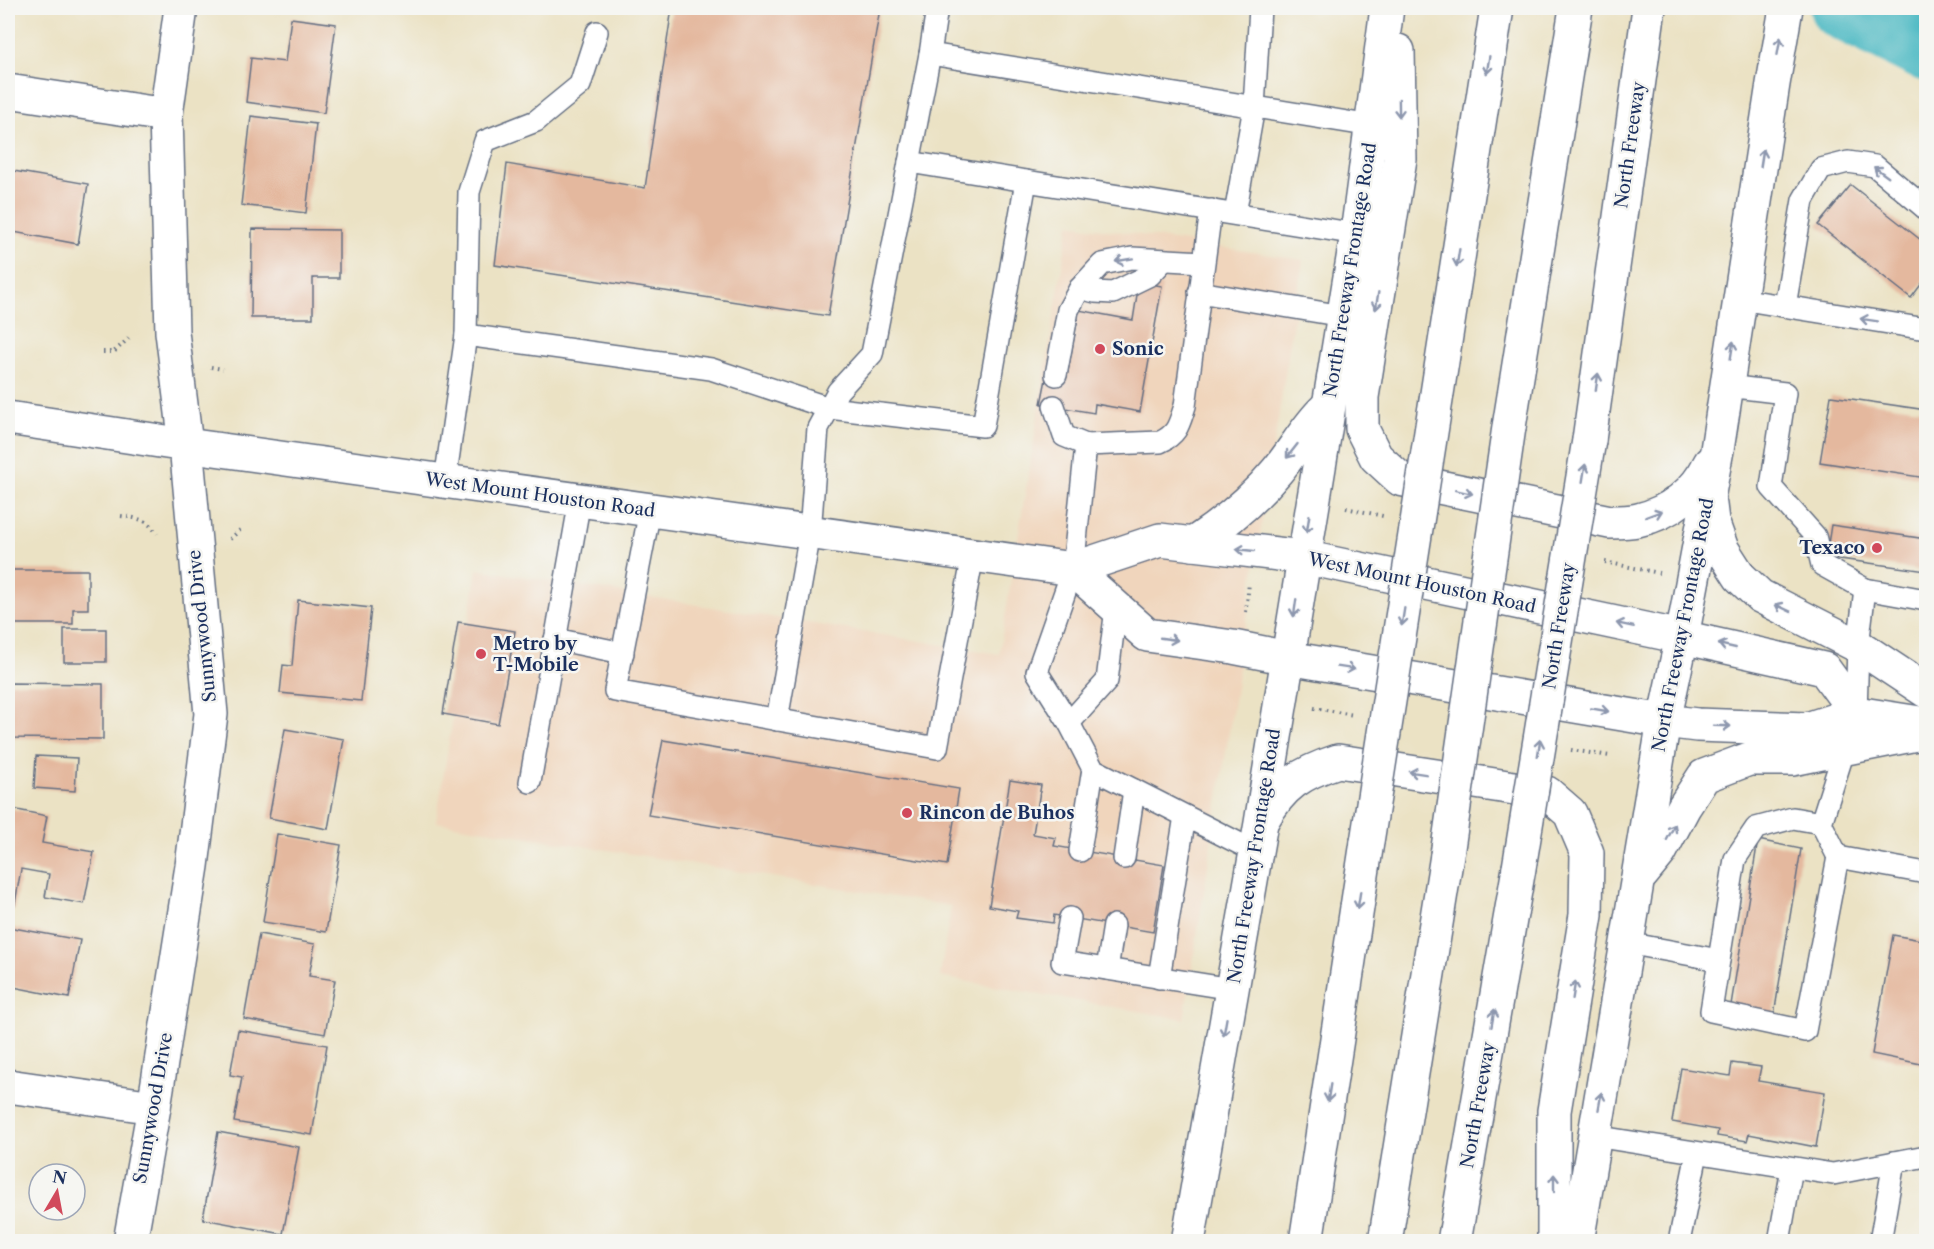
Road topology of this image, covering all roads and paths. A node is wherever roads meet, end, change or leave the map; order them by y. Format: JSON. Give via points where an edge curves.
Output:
{"nodes":[{"id":1,"x":181,"y":8,"type":"edge"},
{"id":2,"x":936,"y":8,"type":"edge"},
{"id":3,"x":1260,"y":8,"type":"edge"},
{"id":4,"x":1387,"y":8,"type":"edge"},
{"id":5,"x":1397,"y":8,"type":"edge"},
{"id":6,"x":1497,"y":8,"type":"edge"},
{"id":7,"x":1576,"y":8,"type":"edge"},
{"id":8,"x":1786,"y":8,"type":"edge"},
{"id":9,"x":1648,"y":19,"type":"edge"},
{"id":10,"x":597,"y":32,"type":"dead end"},
{"id":11,"x":930,"y":54,"type":"junction"},
{"id":12,"x":8,"y":91,"type":"edge"},
{"id":13,"x":1254,"y":107,"type":"junction"},
{"id":14,"x":166,"y":115,"type":"junction"},
{"id":15,"x":1372,"y":126,"type":"junction"},
{"id":16,"x":909,"y":162,"type":"junction"},
{"id":17,"x":1026,"y":181,"type":"junction"},
{"id":18,"x":1926,"y":208,"type":"edge"},
{"id":19,"x":1211,"y":210,"type":"junction"},
{"id":20,"x":1235,"y":214,"type":"junction"},
{"id":21,"x":1357,"y":234,"type":"junction"},
{"id":22,"x":1164,"y":260,"type":"junction"},
{"id":23,"x":1203,"y":262,"type":"junction"},
{"id":24,"x":1080,"y":288,"type":"junction"},
{"id":25,"x":1199,"y":292,"type":"junction"},
{"id":26,"x":1740,"y":299,"type":"junction"},
{"id":27,"x":1785,"y":306,"type":"junction"},
{"id":28,"x":1343,"y":316,"type":"junction"},
{"id":29,"x":1926,"y":329,"type":"edge"},
{"id":30,"x":466,"y":335,"type":"junction"},
{"id":31,"x":129,"y":338,"type":"dead end"},
{"id":32,"x":103,"y":352,"type":"dead end"},
{"id":33,"x":1056,"y":375,"type":"dead end"},
{"id":34,"x":1727,"y":386,"type":"junction"},
{"id":35,"x":1054,"y":406,"type":"dead end"},
{"id":36,"x":1329,"y":406,"type":"junction"},
{"id":37,"x":829,"y":408,"type":"junction"},
{"id":38,"x":8,"y":418,"type":"edge"},
{"id":39,"x":186,"y":445,"type":"junction"},
{"id":40,"x":1086,"y":445,"type":"junction"},
{"id":41,"x":1717,"y":450,"type":"junction"},
{"id":42,"x":445,"y":481,"type":"junction"},
{"id":43,"x":1708,"y":491,"type":"junction"},
{"id":44,"x":580,"y":500,"type":"junction"},
{"id":45,"x":650,"y":510,"type":"junction"},
{"id":46,"x":121,"y":516,"type":"dead end"},
{"id":47,"x":810,"y":532,"type":"junction"},
{"id":48,"x":157,"y":534,"type":"dead end"},
{"id":49,"x":1193,"y":544,"type":"junction"},
{"id":50,"x":973,"y":555,"type":"junction"},
{"id":51,"x":1303,"y":557,"type":"junction"},
{"id":52,"x":1073,"y":570,"type":"junction"},
{"id":53,"x":1250,"y":579,"type":"dead end"},
{"id":54,"x":1865,"y":589,"type":"junction"},
{"id":55,"x":1926,"y":600,"type":"edge"},
{"id":56,"x":1116,"y":608,"type":"junction"},
{"id":57,"x":1246,"y":612,"type":"dead end"},
{"id":58,"x":1682,"y":637,"type":"junction"},
{"id":59,"x":555,"y":639,"type":"junction"},
{"id":60,"x":1858,"y":646,"type":"junction"},
{"id":61,"x":623,"y":653,"type":"junction"},
{"id":62,"x":1288,"y":658,"type":"junction"},
{"id":63,"x":1926,"y":691,"type":"edge"},
{"id":64,"x":1856,"y":713,"type":"junction"},
{"id":65,"x":777,"y":720,"type":"junction"},
{"id":66,"x":1664,"y":721,"type":"junction"},
{"id":67,"x":1069,"y":723,"type":"junction"},
{"id":68,"x":1926,"y":724,"type":"edge"},
{"id":69,"x":1926,"y":732,"type":"edge"},
{"id":70,"x":1844,"y":749,"type":"junction"},
{"id":71,"x":1093,"y":769,"type":"junction"},
{"id":72,"x":530,"y":782,"type":"dead end"},
{"id":73,"x":1134,"y":790,"type":"junction"},
{"id":74,"x":1185,"y":816,"type":"junction"},
{"id":75,"x":1821,"y":822,"type":"junction"},
{"id":76,"x":1258,"y":838,"type":"junction"},
{"id":77,"x":1080,"y":851,"type":"dead end"},
{"id":78,"x":1838,"y":857,"type":"junction"},
{"id":79,"x":1124,"y":858,"type":"dead end"},
{"id":80,"x":1926,"y":873,"type":"edge"},
{"id":81,"x":1637,"y":880,"type":"junction"},
{"id":82,"x":1070,"y":918,"type":"dead end"},
{"id":83,"x":1114,"y":925,"type":"dead end"},
{"id":84,"x":1627,"y":943,"type":"junction"},
{"id":85,"x":1719,"y":960,"type":"junction"},
{"id":86,"x":1107,"y":969,"type":"junction"},
{"id":87,"x":1159,"y":978,"type":"junction"},
{"id":88,"x":1232,"y":989,"type":"junction"},
{"id":89,"x":8,"y":1086,"type":"edge"},
{"id":90,"x":154,"y":1107,"type":"junction"},
{"id":91,"x":1594,"y":1136,"type":"junction"},
{"id":92,"x":1697,"y":1153,"type":"junction"},
{"id":93,"x":1926,"y":1156,"type":"edge"},
{"id":94,"x":1893,"y":1162,"type":"junction"},
{"id":95,"x":1792,"y":1168,"type":"junction"},
{"id":96,"x":130,"y":1242,"type":"edge"},
{"id":97,"x":1188,"y":1242,"type":"edge"},
{"id":98,"x":1306,"y":1242,"type":"edge"},
{"id":99,"x":1385,"y":1242,"type":"edge"},
{"id":100,"x":1454,"y":1242,"type":"edge"},
{"id":101,"x":1554,"y":1242,"type":"edge"},
{"id":102,"x":1577,"y":1242,"type":"edge"},
{"id":103,"x":1679,"y":1242,"type":"edge"},
{"id":104,"x":1779,"y":1242,"type":"edge"},
{"id":105,"x":1880,"y":1242,"type":"edge"}],
"edges":[{"from":1,"to":14,"type":"main road","name":"Sunnywood Drive"},
{"from":2,"to":11,"type":"lane"},
{"from":3,"to":13,"type":"lane"},
{"from":4,"to":15,"type":"main road","name":"North Freeway Frontage Road"},
{"from":5,"to":41,"type":"main road","one_way":true,"via":[[1400,159],[1362,397],[1362,429],[1376,457],[1400,479],[1610,522],[1638,520],[1664,511],[1687,495],[1704,475]]},
{"from":6,"to":98,"type":"main road","one_way":true,"bridge":true},
{"from":7,"to":99,"type":"main road","bridge":true},
{"from":26,"to":8,"type":"main road","name":"North Freeway Frontage Road","one_way":true},
{"from":100,"to":9,"type":"main road","name":"North Freeway","one_way":true,"bridge":true,"via":[[1589,440]]},
{"from":10,"to":30,"type":"lane","via":[[580,85],[536,121],[486,141],[469,192]]},
{"from":11,"to":13,"type":"lane"},
{"from":11,"to":16,"type":"lane"},
{"from":12,"to":14,"type":"main road"},
{"from":13,"to":15,"type":"lane"},
{"from":13,"to":20,"type":"lane"},
{"from":14,"to":39,"type":"main road","name":"Sunnywood Drive","via":[[172,332]]},
{"from":15,"to":21,"type":"main road","name":"North Freeway Frontage Road"},
{"from":16,"to":17,"type":"lane"},
{"from":16,"to":37,"type":"lane","via":[[872,354]]},
{"from":17,"to":19,"type":"lane"},
{"from":17,"to":37,"type":"lane","via":[[982,426]]},
{"from":18,"to":27,"type":"lane","one_way":true,"via":[[1875,166],[1848,162],[1821,170],[1803,200]]},
{"from":19,"to":20,"type":"lane"},
{"from":19,"to":23,"type":"lane"},
{"from":20,"to":21,"type":"lane"},
{"from":21,"to":28,"type":"main road","name":"North Freeway Frontage Road"},
{"from":22,"to":23,"type":"lane"},
{"from":22,"to":24,"type":"lane","one_way":true,"via":[[1132,258],[1102,264]]},
{"from":22,"to":24,"type":"lane","via":[[1150,275],[1113,293]]},
{"from":23,"to":25,"type":"lane"},
{"from":24,"to":33,"type":"lane","via":[[1068,310]]},
{"from":25,"to":28,"type":"lane"},
{"from":25,"to":40,"type":"lane","via":[[1179,426],[1160,442]]},
{"from":26,"to":27,"type":"lane"},
{"from":34,"to":26,"type":"main road","name":"North Freeway Frontage Road","one_way":true},
{"from":29,"to":27,"type":"lane","one_way":true},
{"from":28,"to":36,"type":"main road","name":"North Freeway Frontage Road"},
{"from":30,"to":37,"type":"lane","via":[[711,369]]},
{"from":30,"to":42,"type":"lane"},
{"from":31,"to":32,"type":"path","via":[[114,352]]},
{"from":34,"to":41,"type":"main road","name":"North Freeway Frontage Road"},
{"from":34,"to":54,"type":"lane","via":[[1785,393],[1771,487],[1815,536],[1822,565]]},
{"from":35,"to":40,"type":"lane","via":[[1064,436]]},
{"from":36,"to":49,"type":"main road","one_way":true,"via":[[1248,503]]},
{"from":36,"to":51,"type":"main road","name":"North Freeway Frontage Road","one_way":true},
{"from":37,"to":47,"type":"lane","via":[[818,428]]},
{"from":38,"to":39,"type":"main road","name":"West Mount Houston Road"},
{"from":39,"to":42,"type":"main road","name":"West Mount Houston Road"},
{"from":39,"to":90,"type":"main road","name":"Sunnywood Drive","via":[[211,714],[192,866]]},
{"from":40,"to":52,"type":"lane"},
{"from":41,"to":43,"type":"main road","name":"North Freeway Frontage Road"},
{"from":42,"to":44,"type":"main road","name":"West Mount Houston Road"},
{"from":43,"to":58,"type":"main road","name":"North Freeway Frontage Road"},
{"from":60,"to":43,"type":"main road","one_way":true,"via":[[1760,596],[1740,577],[1722,549],[1712,521]]},
{"from":44,"to":45,"type":"main road","name":"West Mount Houston Road"},
{"from":44,"to":59,"type":"lane"},
{"from":45,"to":47,"type":"main road","name":"West Mount Houston Road"},
{"from":45,"to":61,"type":"lane"},
{"from":46,"to":48,"type":"path","via":[[145,520]]},
{"from":47,"to":50,"type":"main road","name":"West Mount Houston Road"},
{"from":47,"to":65,"type":"lane"},
{"from":51,"to":49,"type":"main road","name":"West Mount Houston Road","one_way":true},
{"from":49,"to":52,"type":"main road","name":"West Mount Houston Road","via":[[1160,540]]},
{"from":50,"to":52,"type":"main road","name":"West Mount Houston Road"},
{"from":50,"to":65,"type":"lane","via":[[937,748]]},
{"from":58,"to":51,"type":"main road","name":"West Mount Houston Road","one_way":true},
{"from":51,"to":62,"type":"main road","name":"North Freeway Frontage Road","one_way":true},
{"from":52,"to":56,"type":"main road"},
{"from":52,"to":67,"type":"lane","via":[[1037,672]]},
{"from":53,"to":57,"type":"path"},
{"from":54,"to":55,"type":"lane"},
{"from":54,"to":60,"type":"lane"},
{"from":56,"to":62,"type":"main road","one_way":true,"via":[[1147,635]]},
{"from":56,"to":67,"type":"lane","via":[[1107,681]]},
{"from":64,"to":58,"type":"main road","name":"West Mount Houston Road","one_way":true,"via":[[1824,669]]},
{"from":58,"to":66,"type":"main road","name":"North Freeway Frontage Road"},
{"from":59,"to":61,"type":"lane"},
{"from":59,"to":72,"type":"lane"},
{"from":60,"to":63,"type":"main road"},
{"from":60,"to":64,"type":"lane"},
{"from":61,"to":65,"type":"lane","via":[[615,691]]},
{"from":62,"to":66,"type":"main road","one_way":true},
{"from":62,"to":76,"type":"main road","name":"North Freeway Frontage Road"},
{"from":66,"to":64,"type":"main road","one_way":true,"via":[[1807,729]]},
{"from":64,"to":68,"type":"main road"},
{"from":64,"to":70,"type":"lane"},
{"from":66,"to":81,"type":"main road","name":"North Freeway Frontage Road"},
{"from":67,"to":71,"type":"lane"},
{"from":69,"to":70,"type":"main road"},
{"from":70,"to":75,"type":"lane"},
{"from":81,"to":70,"type":"main road","one_way":true,"via":[[1660,852],[1704,776],[1749,759],[1792,759]]},
{"from":71,"to":73,"type":"lane"},
{"from":71,"to":77,"type":"lane"},
{"from":73,"to":74,"type":"lane"},
{"from":73,"to":79,"type":"lane"},
{"from":74,"to":76,"type":"lane"},
{"from":74,"to":87,"type":"lane"},
{"from":75,"to":78,"type":"lane"},
{"from":75,"to":85,"type":"lane","via":[[1793,818],[1756,828],[1735,859]]},
{"from":76,"to":88,"type":"main road","name":"North Freeway Frontage Road"},
{"from":101,"to":76,"type":"main road","one_way":true,"via":[[1554,1111],[1586,915],[1587,853],[1570,813],[1547,793],[1338,761],[1314,769],[1273,801]]},
{"from":78,"to":80,"type":"lane"},
{"from":78,"to":85,"type":"lane","via":[[1805,1031],[1711,1011]]},
{"from":81,"to":84,"type":"main road","name":"North Freeway Frontage Road"},
{"from":82,"to":86,"type":"lane","via":[[1062,962]]},
{"from":83,"to":86,"type":"lane"},
{"from":84,"to":85,"type":"lane"},
{"from":91,"to":84,"type":"main road","name":"North Freeway Frontage Road","one_way":true},
{"from":86,"to":87,"type":"lane"},
{"from":87,"to":88,"type":"lane"},
{"from":88,"to":97,"type":"main road","name":"North Freeway Frontage Road","one_way":true},
{"from":89,"to":90,"type":"main road"},
{"from":90,"to":96,"type":"main road","name":"Sunnywood Drive"},
{"from":91,"to":92,"type":"lane"},
{"from":91,"to":102,"type":"main road","name":"North Freeway Frontage Road"},
{"from":92,"to":95,"type":"lane"},
{"from":92,"to":103,"type":"lane"},
{"from":93,"to":94,"type":"lane"},
{"from":94,"to":95,"type":"lane","via":[[1833,1174]]},
{"from":94,"to":105,"type":"lane"},
{"from":95,"to":104,"type":"lane"}]}
